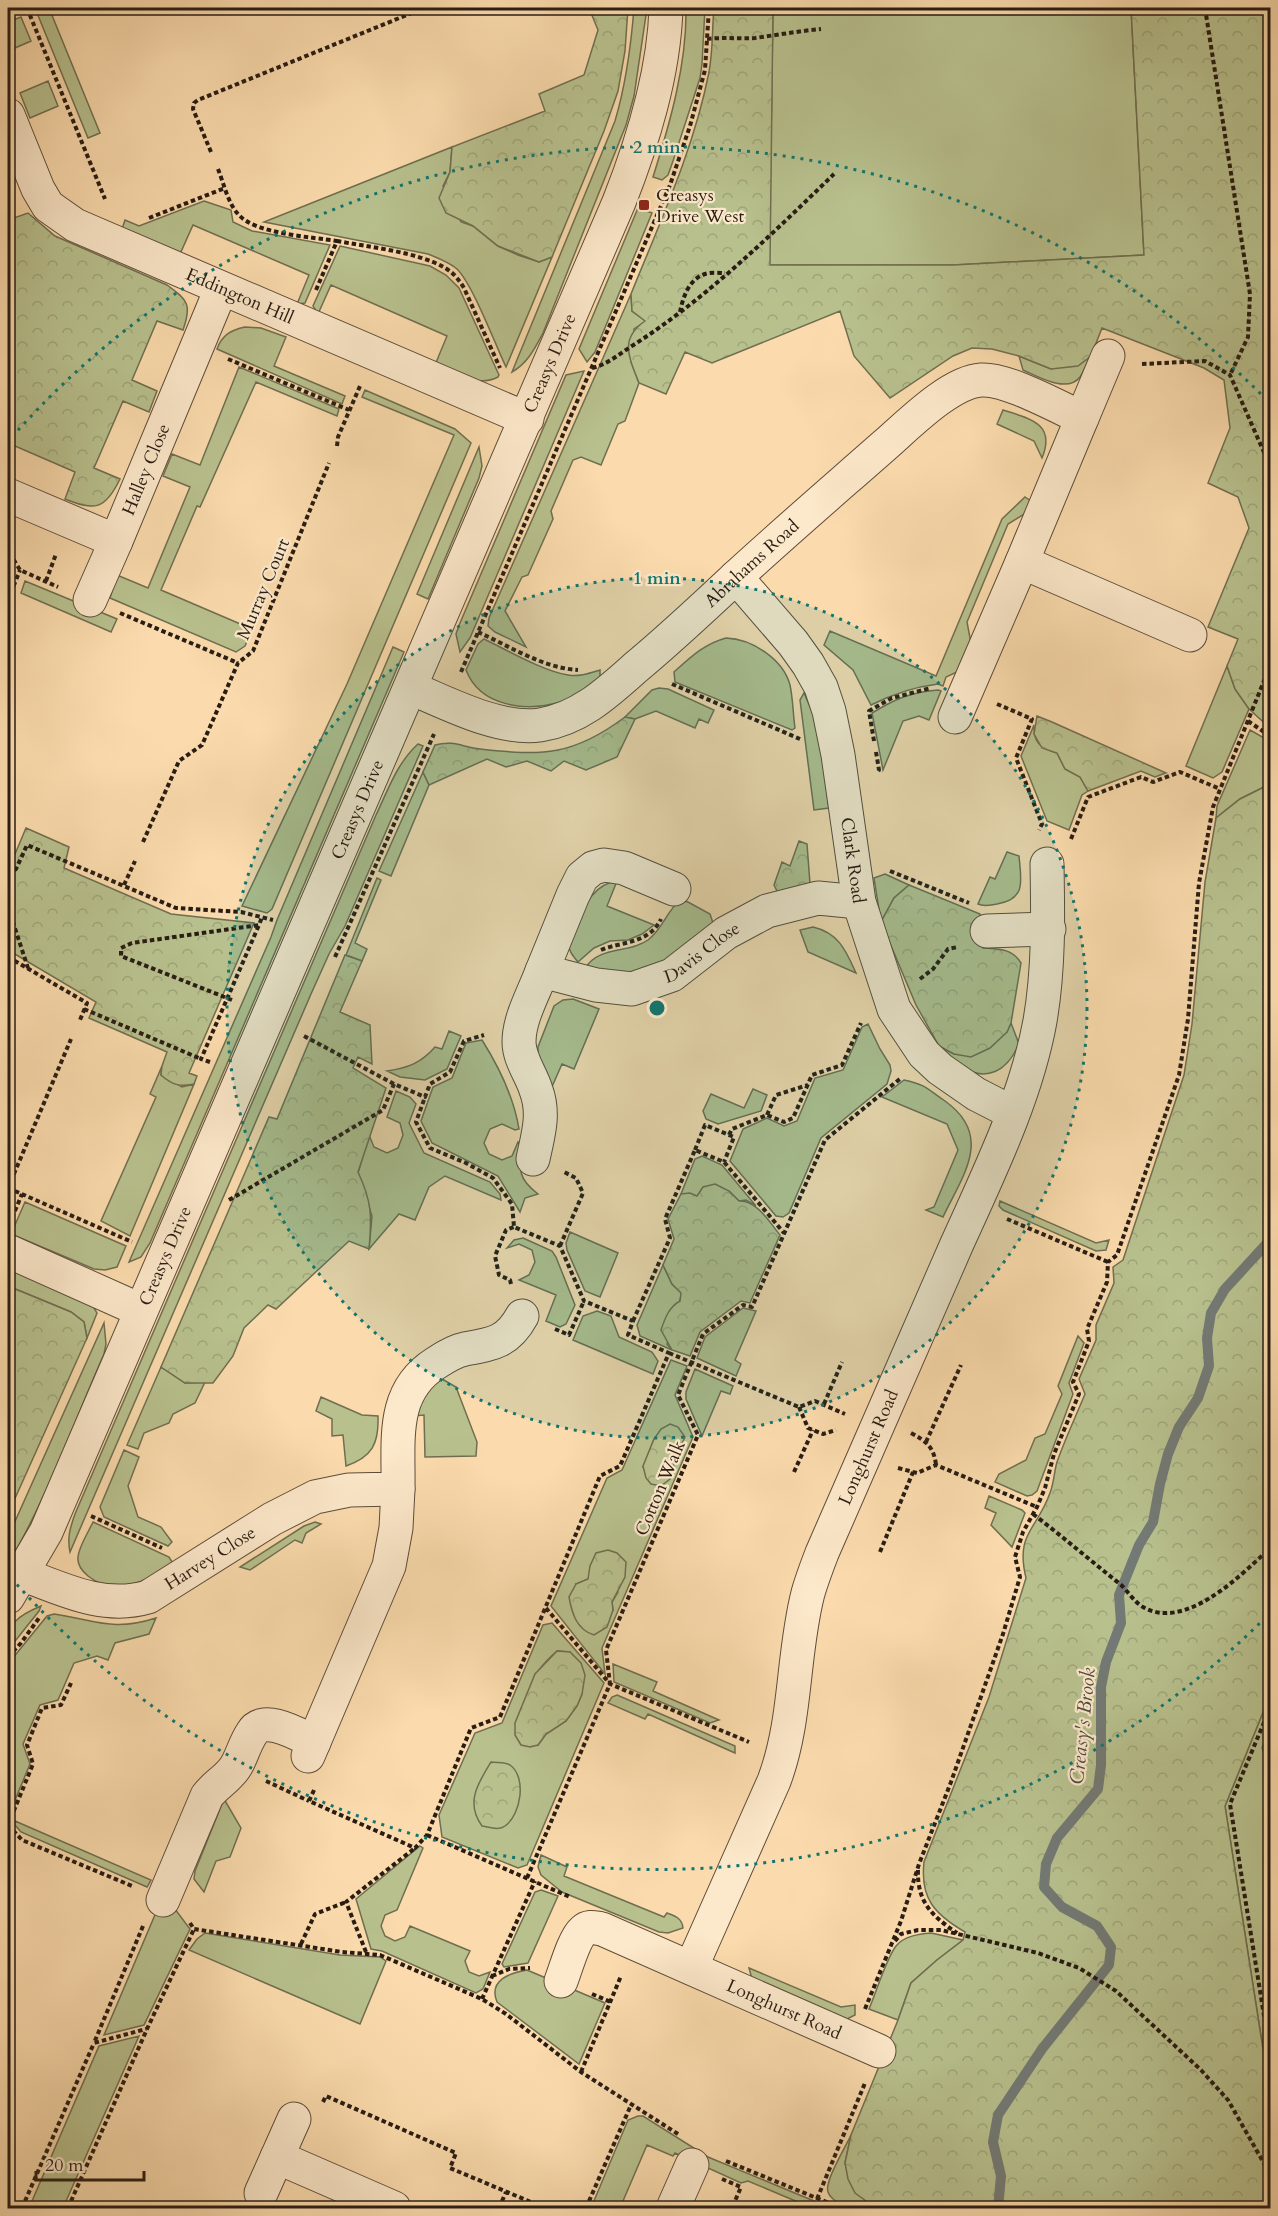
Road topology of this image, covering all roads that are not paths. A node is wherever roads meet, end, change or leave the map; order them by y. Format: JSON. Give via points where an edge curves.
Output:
{"nodes":[{"id":1,"x":666,"y":8,"type":"edge"},
{"id":2,"x":8,"y":116,"type":"edge"},
{"id":3,"x":220,"y":289,"type":"junction"},
{"id":4,"x":1108,"y":356,"type":"road end"},
{"id":5,"x":1082,"y":418,"type":"junction"},
{"id":6,"x":526,"y":419,"type":"junction"},
{"id":7,"x":8,"y":495,"type":"edge"},
{"id":8,"x":116,"y":541,"type":"junction"},
{"id":9,"x":1022,"y":562,"type":"junction"},
{"id":10,"x":736,"y":577,"type":"junction"},
{"id":11,"x":90,"y":600,"type":"dead end"},
{"id":12,"x":1190,"y":635,"type":"dead end"},
{"id":13,"x":411,"y":688,"type":"junction"},
{"id":14,"x":961,"y":702,"type":"road end"},
{"id":15,"x":1047,"y":864,"type":"road end"},
{"id":16,"x":674,"y":889,"type":"road end"},
{"id":17,"x":859,"y":902,"type":"junction"},
{"id":18,"x":1049,"y":930,"type":"junction"},
{"id":19,"x":975,"y":938,"type":"road end"},
{"id":20,"x":558,"y":975,"type":"junction"},
{"id":21,"x":1013,"y":1113,"type":"junction"},
{"id":22,"x":533,"y":1159,"type":"road end"},
{"id":23,"x":9,"y":1235,"type":"edge"},
{"id":24,"x":141,"y":1310,"type":"junction"},
{"id":25,"x":522,"y":1316,"type":"dead end"},
{"id":26,"x":398,"y":1489,"type":"junction"},
{"id":27,"x":15,"y":1586,"type":"edge"},
{"id":28,"x":159,"y":1898,"type":"road end"},
{"id":29,"x":691,"y":1968,"type":"junction"},
{"id":30,"x":561,"y":1981,"type":"dead end"},
{"id":31,"x":866,"y":2045,"type":"road end"},
{"id":32,"x":294,"y":2119,"type":"road end"},
{"id":33,"x":698,"y":2154,"type":"road end"},
{"id":34,"x":277,"y":2157,"type":"junction"},
{"id":35,"x":261,"y":2193,"type":"dead end"},
{"id":36,"x":394,"y":2208,"type":"edge"},
{"id":37,"x":674,"y":2208,"type":"edge"}],
"edges":[{"from":1,"to":6,"type":"street","name":"Creasys Drive","via":[[659,64],[633,166]]},
{"from":2,"to":3,"type":"street","name":"Eddington Hill","via":[[38,189],[60,216]]},
{"from":3,"to":6,"type":"street","name":"Eddington Hill"},
{"from":3,"to":8,"type":"street","name":"Halley Close"},
{"from":4,"to":5,"type":"street"},
{"from":5,"to":9,"type":"street"},
{"from":5,"to":10,"type":"street","name":"Abrahams Road","via":[[999,382],[981,380],[962,385],[924,411]]},
{"from":6,"to":13,"type":"street","name":"Creasys Drive"},
{"from":7,"to":8,"type":"street"},
{"from":8,"to":11,"type":"street","name":"Halley Close"},
{"from":9,"to":12,"type":"street"},
{"from":9,"to":14,"type":"street"},
{"from":10,"to":13,"type":"street","name":"Abrahams Road","via":[[594,703],[559,720],[526,726],[497,721]]},
{"from":10,"to":17,"type":"street","name":"Clark Road","via":[[793,643],[821,687],[838,754]]},
{"from":13,"to":24,"type":"street","name":"Creasys Drive"},
{"from":15,"to":18,"type":"street","name":"Longhurst Road"},
{"from":16,"to":20,"type":"street","via":[[624,868],[593,868],[582,877],[562,921]]},
{"from":17,"to":20,"type":"street","name":"Davis Close","via":[[818,898],[767,911],[726,933],[672,975],[632,989]]},
{"from":17,"to":21,"type":"street","name":"Clark Road","via":[[887,992],[911,1037],[940,1069]]},
{"from":18,"to":19,"type":"street"},
{"from":18,"to":21,"type":"street","name":"Longhurst Road","via":[[1040,1023]]},
{"from":20,"to":22,"type":"street","via":[[521,1024],[519,1043],[542,1115]]},
{"from":21,"to":29,"type":"street","name":"Longhurst Road","via":[[880,1437],[822,1553],[808,1593],[783,1757]]},
{"from":23,"to":24,"type":"street","via":[[110,1296]]},
{"from":24,"to":27,"type":"street","name":"Creasys Drive","via":[[46,1532]]},
{"from":25,"to":26,"type":"street","via":[[514,1330],[500,1341],[444,1357],[414,1381],[404,1399],[399,1425]]},
{"from":26,"to":27,"type":"street","name":"Harvey Close","via":[[349,1490],[315,1497],[272,1519],[148,1597],[132,1602],[96,1601],[75,1594]]},
{"from":26,"to":28,"type":"street","via":[[389,1566],[311,1749],[269,1724],[253,1730],[235,1768],[207,1796]]},
{"from":29,"to":30,"type":"street","name":"Longhurst Road","via":[[591,1927],[579,1938]]},
{"from":29,"to":31,"type":"street","name":"Longhurst Road"},
{"from":32,"to":34,"type":"street"},
{"from":33,"to":37,"type":"street"},
{"from":34,"to":35,"type":"street"},
{"from":34,"to":36,"type":"street"}]}
